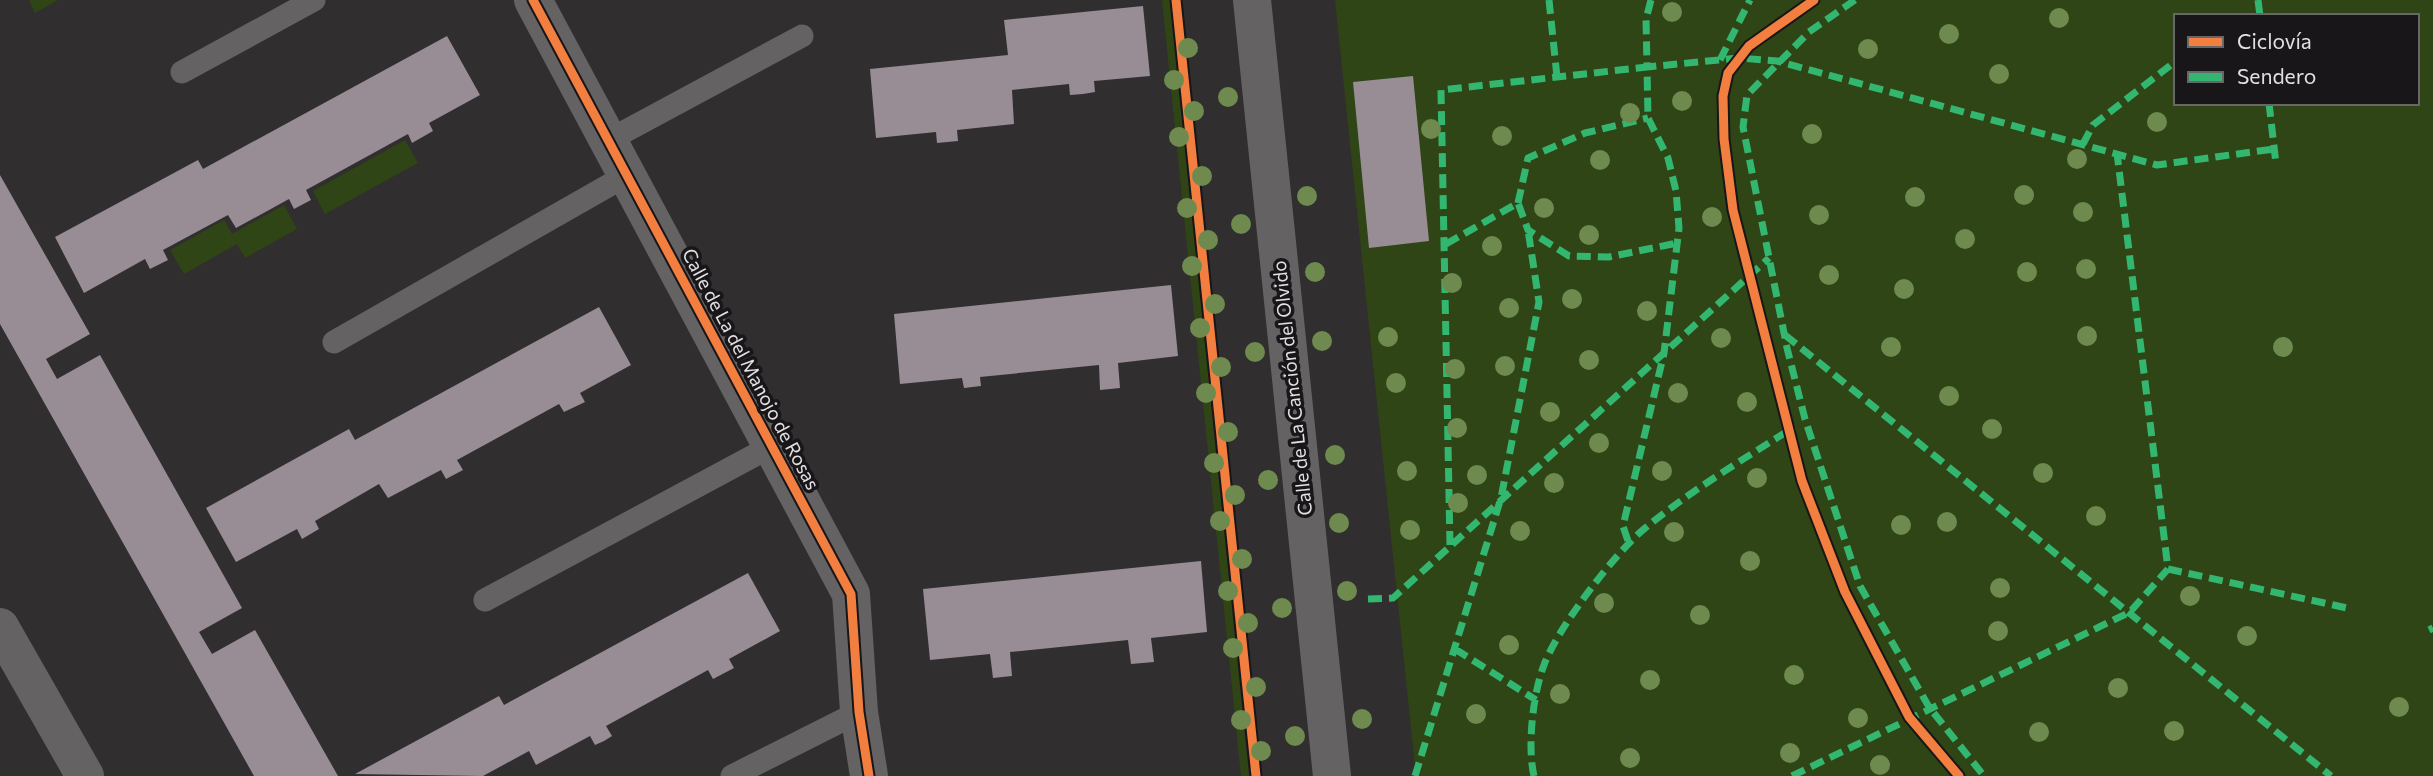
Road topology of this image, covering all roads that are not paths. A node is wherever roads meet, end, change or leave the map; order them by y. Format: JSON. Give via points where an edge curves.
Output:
{"nodes":[{"id":1,"x":314,"y":0,"type":"edge"},
{"id":2,"x":533,"y":0,"type":"edge"},
{"id":3,"x":1252,"y":0,"type":"edge"},
{"id":4,"x":802,"y":36,"type":"dead end"},
{"id":5,"x":182,"y":72,"type":"dead end"},
{"id":6,"x":609,"y":140,"type":"junction"},
{"id":7,"x":627,"y":175,"type":"junction"},
{"id":8,"x":334,"y":342,"type":"dead end"},
{"id":9,"x":772,"y":446,"type":"junction"},
{"id":10,"x":485,"y":600,"type":"dead end"},
{"id":11,"x":0,"y":626,"type":"edge"},
{"id":12,"x":859,"y":712,"type":"junction"},
{"id":13,"x":85,"y":776,"type":"edge"},
{"id":14,"x":732,"y":776,"type":"edge"},
{"id":15,"x":869,"y":776,"type":"edge"},
{"id":16,"x":1332,"y":776,"type":"edge"}],
"edges":[{"from":1,"to":5,"type":"lane"},
{"from":2,"to":6,"type":"street","name":"Calle de La del Manojo de Rosas"},
{"from":3,"to":16,"type":"street","name":"Calle de La Canción del Olvido"},
{"from":4,"to":6,"type":"lane"},
{"from":6,"to":7,"type":"street","name":"Calle de La del Manojo de Rosas"},
{"from":7,"to":8,"type":"lane"},
{"from":7,"to":9,"type":"street","name":"Calle de La del Manojo de Rosas"},
{"from":9,"to":10,"type":"lane","name":"Calle de La del Manojo de Rosas"},
{"from":9,"to":12,"type":"street","name":"Calle de La del Manojo de Rosas","via":[[851,594]]},
{"from":11,"to":13,"type":"street"},
{"from":12,"to":14,"type":"lane"},
{"from":12,"to":15,"type":"street","name":"Calle de La del Manojo de Rosas"}]}
